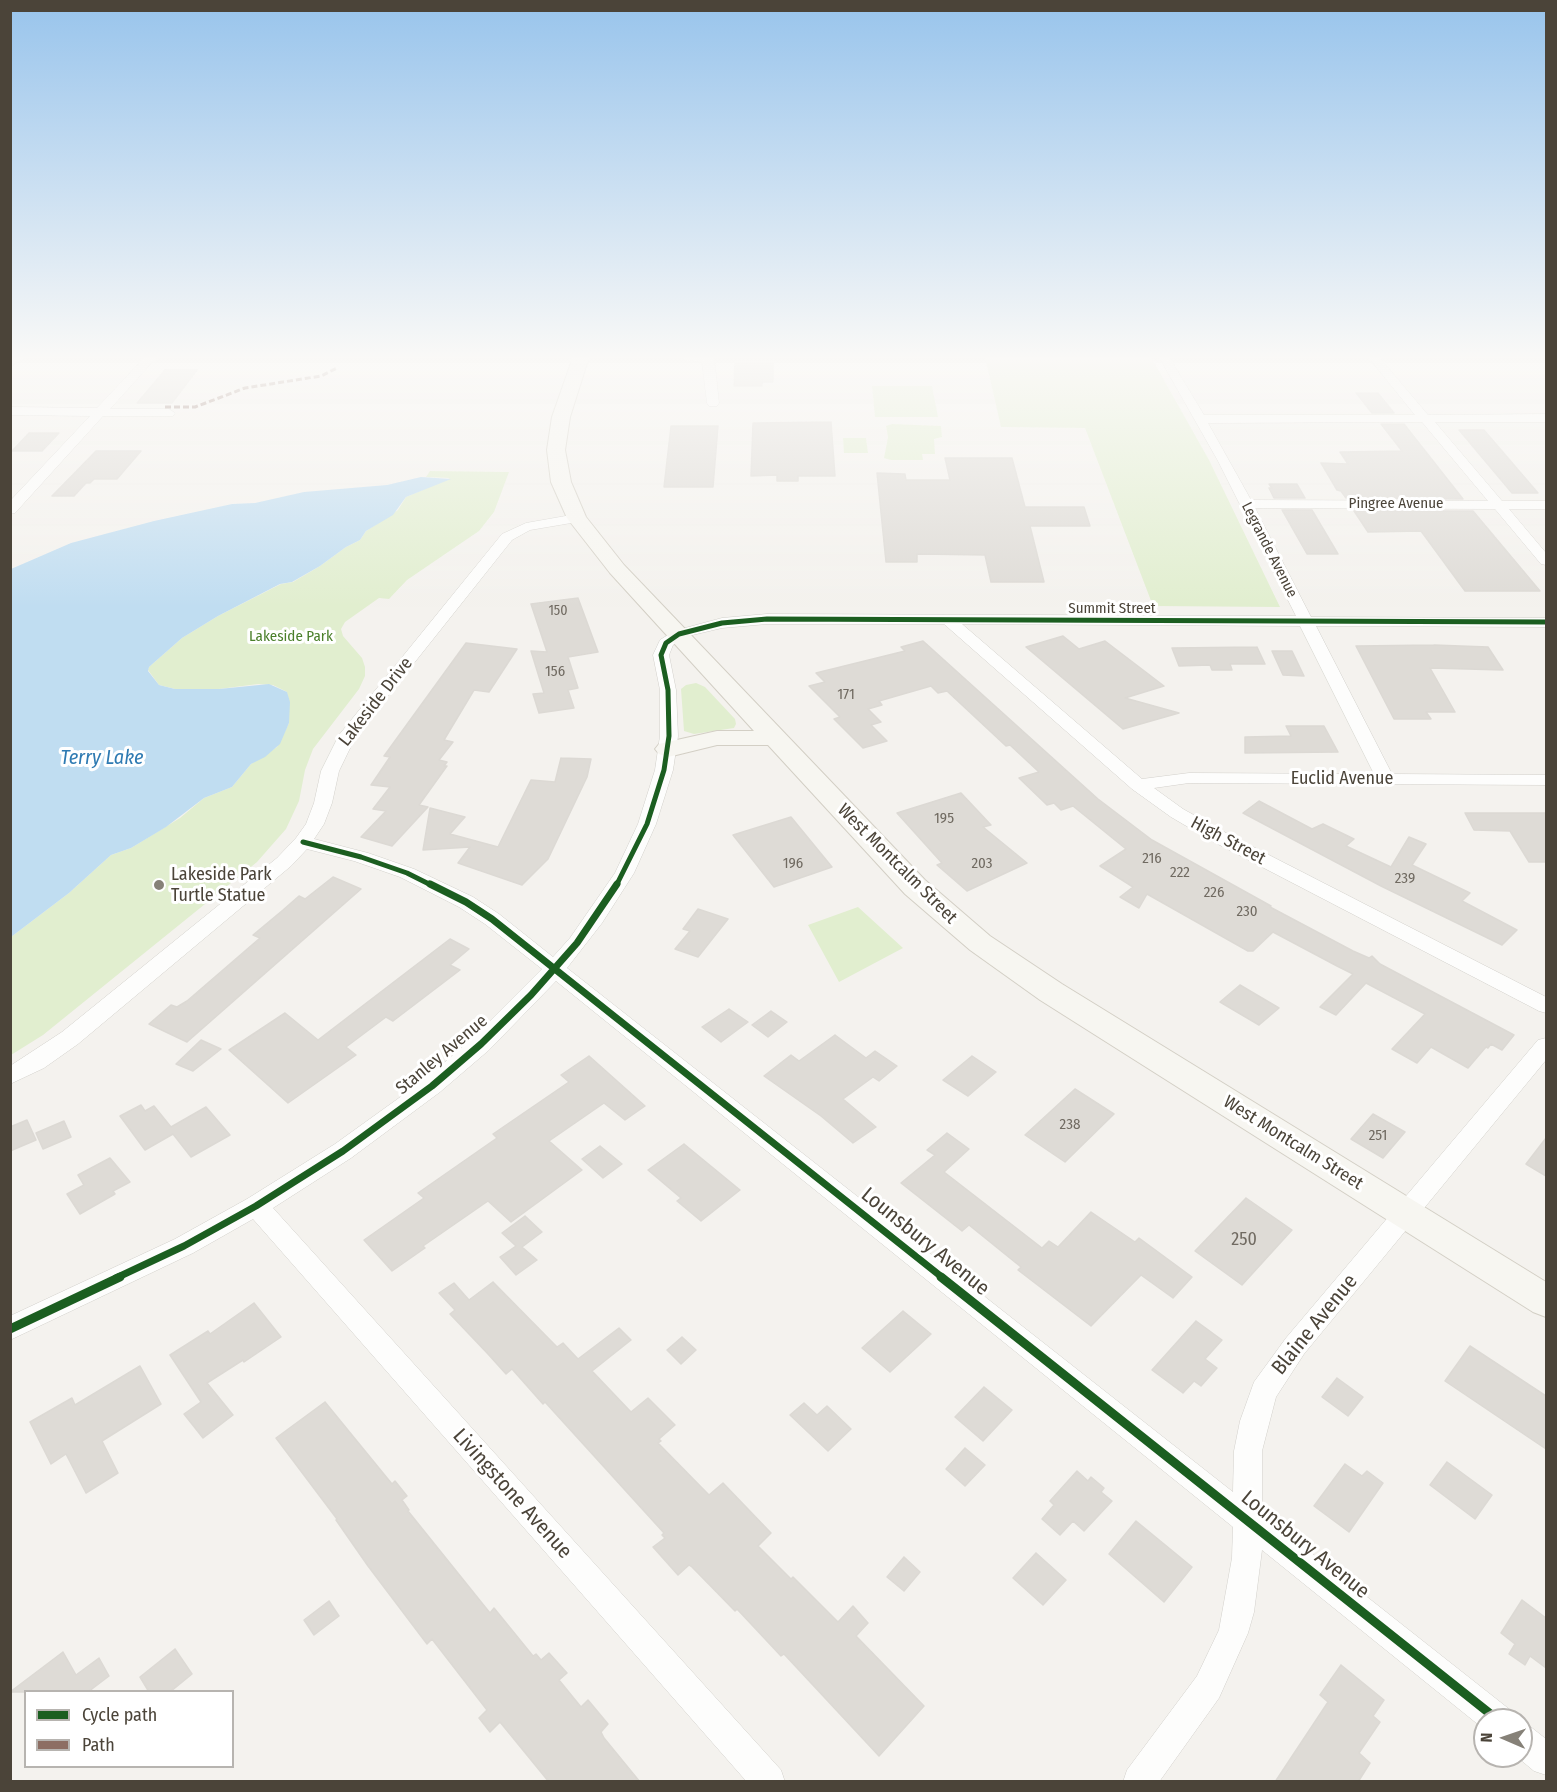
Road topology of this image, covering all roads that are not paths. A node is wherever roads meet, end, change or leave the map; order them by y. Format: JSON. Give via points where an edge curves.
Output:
{"nodes":[{"id":1,"x":74,"y":441,"type":"edge"},
{"id":2,"x":557,"y":441,"type":"edge"},
{"id":3,"x":1212,"y":441,"type":"edge"},
{"id":4,"x":1444,"y":441,"type":"edge"},
{"id":5,"x":1246,"y":504,"type":"junction"},
{"id":6,"x":1498,"y":504,"type":"junction"},
{"id":7,"x":1546,"y":505,"type":"edge"},
{"id":8,"x":10,"y":510,"type":"edge"},
{"id":9,"x":578,"y":518,"type":"junction"},
{"id":10,"x":1546,"y":561,"type":"edge"},
{"id":11,"x":948,"y":620,"type":"junction"},
{"id":12,"x":1306,"y":621,"type":"junction"},
{"id":13,"x":1546,"y":622,"type":"edge"},
{"id":14,"x":679,"y":634,"type":"junction"},
{"id":15,"x":775,"y":738,"type":"junction"},
{"id":16,"x":668,"y":749,"type":"junction"},
{"id":17,"x":1386,"y":779,"type":"junction"},
{"id":18,"x":1546,"y":780,"type":"edge"},
{"id":19,"x":1138,"y":785,"type":"junction"},
{"id":20,"x":303,"y":842,"type":"junction"},
{"id":21,"x":554,"y":968,"type":"junction"},
{"id":22,"x":1546,"y":1006,"type":"edge"},
{"id":23,"x":1546,"y":1046,"type":"edge"},
{"id":24,"x":10,"y":1076,"type":"edge"},
{"id":25,"x":256,"y":1206,"type":"junction"},
{"id":26,"x":1406,"y":1214,"type":"junction"},
{"id":27,"x":1546,"y":1301,"type":"edge"},
{"id":28,"x":10,"y":1329,"type":"edge"},
{"id":29,"x":1248,"y":1521,"type":"junction"},
{"id":30,"x":1483,"y":1708,"type":"edge"},
{"id":31,"x":1533,"y":1749,"type":"edge"},
{"id":32,"x":1546,"y":1759,"type":"edge"},
{"id":33,"x":769,"y":1782,"type":"edge"},
{"id":34,"x":1139,"y":1782,"type":"edge"}],
"edges":[{"from":1,"to":8,"type":"street"},
{"from":2,"to":9,"type":"main road","name":"West Montcalm Street","via":[[561,482]]},
{"from":3,"to":5,"type":"street","name":"Legrande Avenue"},
{"from":4,"to":6,"type":"street"},
{"from":5,"to":6,"type":"street","name":"Pingree Avenue"},
{"from":5,"to":12,"type":"street","name":"Legrande Avenue"},
{"from":6,"to":7,"type":"street","name":"Pingree Avenue"},
{"from":6,"to":10,"type":"street"},
{"from":9,"to":14,"type":"main road","name":"West Montcalm Street","via":[[617,569]]},
{"from":9,"to":20,"type":"street","name":"Lakeside Drive","via":[[526,527],[507,537],[345,740],[330,771],[320,813]]},
{"from":11,"to":12,"type":"street","name":"Summit Street"},
{"from":11,"to":14,"type":"street","name":"Summit Street","via":[[749,620]]},
{"from":11,"to":19,"type":"street","name":"High Street"},
{"from":12,"to":13,"type":"street","name":"Summit Street"},
{"from":12,"to":17,"type":"street","name":"Legrande Avenue"},
{"from":14,"to":15,"type":"main road","name":"West Montcalm Street"},
{"from":14,"to":16,"type":"street","name":"Stanley Avenue","via":[[666,644],[661,655],[668,690]]},
{"from":15,"to":16,"type":"main road","via":[[717,738]]},
{"from":15,"to":26,"type":"main road","name":"West Montcalm Street","via":[[915,887],[980,943],[1051,992]]},
{"from":16,"to":21,"type":"street","name":"Stanley Avenue","via":[[649,817],[624,873],[595,918]]},
{"from":17,"to":18,"type":"street","name":"Euclid Avenue"},
{"from":17,"to":19,"type":"street","name":"Euclid Avenue","via":[[1189,778]]},
{"from":19,"to":22,"type":"street","name":"High Street","via":[[1205,829]]},
{"from":20,"to":21,"type":"street","name":"Lounsbury Avenue","via":[[389,866],[443,889],[492,919]]},
{"from":20,"to":24,"type":"street","name":"Lakeside Drive","via":[[272,873],[70,1038]]},
{"from":21,"to":25,"type":"street","name":"Stanley Avenue","via":[[508,1019],[432,1086],[352,1145]]},
{"from":21,"to":29,"type":"street","name":"Lounsbury Avenue"},
{"from":23,"to":26,"type":"street","name":"Blaine Avenue"},
{"from":25,"to":28,"type":"street","name":"Stanley Avenue","via":[[166,1255]]},
{"from":25,"to":33,"type":"street","name":"Livingstone Avenue"},
{"from":26,"to":27,"type":"main road","name":"West Montcalm Street"},
{"from":26,"to":29,"type":"street","name":"Blaine Avenue","via":[[1290,1352],[1264,1391],[1248,1451]]},
{"from":29,"to":30,"type":"street","name":"Lounsbury Avenue"},
{"from":29,"to":34,"type":"street","name":"Blaine Avenue","via":[[1244,1584],[1226,1652],[1208,1687]]},
{"from":31,"to":32,"type":"street"}]}
